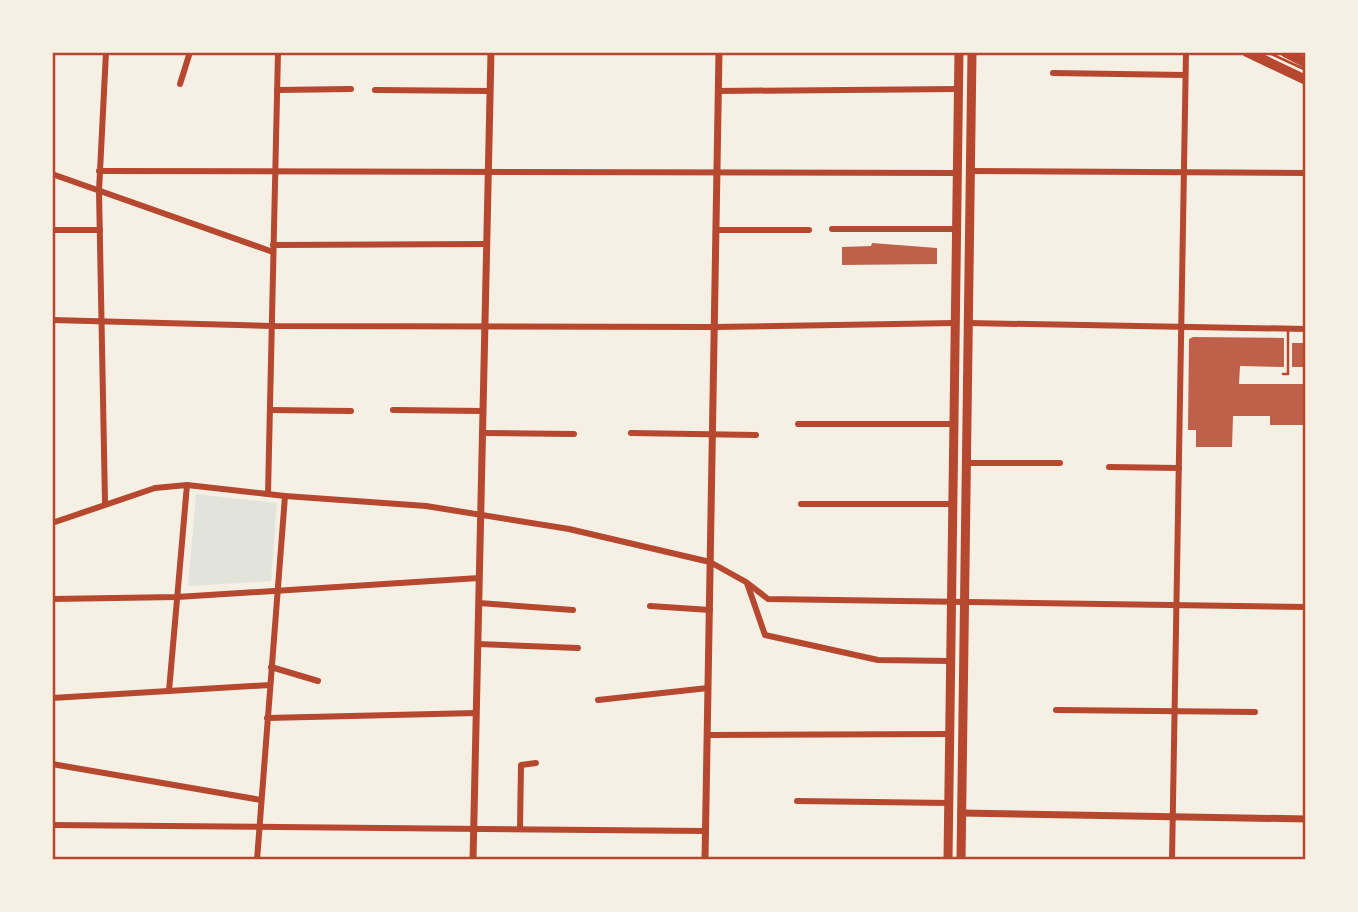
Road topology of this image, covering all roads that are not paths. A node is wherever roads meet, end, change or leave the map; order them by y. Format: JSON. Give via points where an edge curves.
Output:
{"nodes":[{"id":1,"x":106,"y":52,"type":"edge"},
{"id":2,"x":190,"y":52,"type":"edge"},
{"id":3,"x":278,"y":52,"type":"edge"},
{"id":4,"x":491,"y":52,"type":"edge"},
{"id":5,"x":719,"y":52,"type":"edge"},
{"id":6,"x":959,"y":52,"type":"edge"},
{"id":7,"x":972,"y":52,"type":"edge"},
{"id":8,"x":1186,"y":52,"type":"edge"},
{"id":9,"x":1247,"y":52,"type":"edge"},
{"id":10,"x":1267,"y":52,"type":"edge"},
{"id":11,"x":1285,"y":52,"type":"edge"},
{"id":12,"x":1306,"y":63,"type":"edge"},
{"id":13,"x":1306,"y":70,"type":"edge"},
{"id":14,"x":1053,"y":73,"type":"dead end"},
{"id":15,"x":1185,"y":75,"type":"junction"},
{"id":16,"x":1306,"y":80,"type":"edge"},
{"id":17,"x":180,"y":84,"type":"dead end"},
{"id":18,"x":351,"y":89,"type":"dead end"},
{"id":19,"x":958,"y":89,"type":"junction"},
{"id":20,"x":277,"y":90,"type":"junction"},
{"id":21,"x":374,"y":90,"type":"dead end"},
{"id":22,"x":718,"y":90,"type":"junction"},
{"id":23,"x":490,"y":91,"type":"junction"},
{"id":24,"x":488,"y":169,"type":"junction"},
{"id":25,"x":99,"y":171,"type":"junction"},
{"id":26,"x":970,"y":171,"type":"junction"},
{"id":27,"x":717,"y":172,"type":"junction"},
{"id":28,"x":1184,"y":172,"type":"junction"},
{"id":29,"x":275,"y":173,"type":"junction"},
{"id":30,"x":957,"y":173,"type":"junction"},
{"id":31,"x":1306,"y":173,"type":"edge"},
{"id":32,"x":52,"y":174,"type":"edge"},
{"id":33,"x":99,"y":191,"type":"junction"},
{"id":34,"x":832,"y":229,"type":"dead end"},
{"id":35,"x":956,"y":229,"type":"junction"},
{"id":36,"x":52,"y":230,"type":"edge"},
{"id":37,"x":100,"y":230,"type":"junction"},
{"id":38,"x":716,"y":230,"type":"junction"},
{"id":39,"x":809,"y":230,"type":"dead end"},
{"id":40,"x":487,"y":244,"type":"junction"},
{"id":41,"x":273,"y":248,"type":"junction"},
{"id":42,"x":52,"y":320,"type":"edge"},
{"id":43,"x":100,"y":320,"type":"junction"},
{"id":44,"x":955,"y":323,"type":"junction"},
{"id":45,"x":968,"y":323,"type":"junction"},
{"id":46,"x":271,"y":326,"type":"junction"},
{"id":47,"x":485,"y":327,"type":"junction"},
{"id":48,"x":714,"y":327,"type":"junction"},
{"id":49,"x":1181,"y":327,"type":"junction"},
{"id":50,"x":1288,"y":329,"type":"junction"},
{"id":51,"x":1306,"y":329,"type":"edge"},
{"id":52,"x":1283,"y":374,"type":"dead end"},
{"id":53,"x":270,"y":410,"type":"junction"},
{"id":54,"x":393,"y":410,"type":"dead end"},
{"id":55,"x":351,"y":411,"type":"dead end"},
{"id":56,"x":483,"y":411,"type":"junction"},
{"id":57,"x":798,"y":424,"type":"dead end"},
{"id":58,"x":954,"y":424,"type":"junction"},
{"id":59,"x":482,"y":433,"type":"junction"},
{"id":60,"x":631,"y":433,"type":"dead end"},
{"id":61,"x":574,"y":434,"type":"dead end"},
{"id":62,"x":712,"y":435,"type":"junction"},
{"id":63,"x":756,"y":435,"type":"dead end"},
{"id":64,"x":966,"y":463,"type":"junction"},
{"id":65,"x":1060,"y":463,"type":"dead end"},
{"id":66,"x":1109,"y":467,"type":"dead end"},
{"id":67,"x":1179,"y":468,"type":"junction"},
{"id":68,"x":187,"y":485,"type":"junction"},
{"id":69,"x":268,"y":494,"type":"junction"},
{"id":70,"x":285,"y":496,"type":"junction"},
{"id":71,"x":105,"y":502,"type":"junction"},
{"id":72,"x":953,"y":503,"type":"junction"},
{"id":73,"x":801,"y":504,"type":"dead end"},
{"id":74,"x":481,"y":514,"type":"junction"},
{"id":75,"x":52,"y":523,"type":"edge"},
{"id":76,"x":710,"y":562,"type":"junction"},
{"id":77,"x":479,"y":578,"type":"junction"},
{"id":78,"x":746,"y":582,"type":"junction"},
{"id":79,"x":278,"y":591,"type":"junction"},
{"id":80,"x":177,"y":597,"type":"junction"},
{"id":81,"x":52,"y":599,"type":"edge"},
{"id":82,"x":952,"y":602,"type":"junction"},
{"id":83,"x":964,"y":602,"type":"junction"},
{"id":84,"x":479,"y":603,"type":"junction"},
{"id":85,"x":1177,"y":605,"type":"junction"},
{"id":86,"x":650,"y":606,"type":"dead end"},
{"id":87,"x":1306,"y":607,"type":"edge"},
{"id":88,"x":573,"y":610,"type":"dead end"},
{"id":89,"x":710,"y":610,"type":"junction"},
{"id":90,"x":478,"y":644,"type":"junction"},
{"id":91,"x":578,"y":648,"type":"dead end"},
{"id":92,"x":951,"y":661,"type":"junction"},
{"id":93,"x":271,"y":667,"type":"junction"},
{"id":94,"x":318,"y":681,"type":"dead end"},
{"id":95,"x":270,"y":685,"type":"junction"},
{"id":96,"x":708,"y":688,"type":"junction"},
{"id":97,"x":169,"y":691,"type":"junction"},
{"id":98,"x":52,"y":698,"type":"edge"},
{"id":99,"x":598,"y":700,"type":"dead end"},
{"id":100,"x":1056,"y":710,"type":"dead end"},
{"id":101,"x":1175,"y":711,"type":"junction"},
{"id":102,"x":1255,"y":712,"type":"dead end"},
{"id":103,"x":476,"y":713,"type":"junction"},
{"id":104,"x":267,"y":718,"type":"junction"},
{"id":105,"x":950,"y":734,"type":"junction"},
{"id":106,"x":708,"y":735,"type":"junction"},
{"id":107,"x":536,"y":763,"type":"dead end"},
{"id":108,"x":52,"y":764,"type":"edge"},
{"id":109,"x":261,"y":800,"type":"junction"},
{"id":110,"x":797,"y":801,"type":"dead end"},
{"id":111,"x":949,"y":803,"type":"junction"},
{"id":112,"x":961,"y":813,"type":"junction"},
{"id":113,"x":1173,"y":817,"type":"junction"},
{"id":114,"x":1306,"y":819,"type":"edge"},
{"id":115,"x":52,"y":825,"type":"edge"},
{"id":116,"x":259,"y":825,"type":"junction"},
{"id":117,"x":474,"y":828,"type":"junction"},
{"id":118,"x":520,"y":828,"type":"junction"},
{"id":119,"x":706,"y":831,"type":"junction"},
{"id":120,"x":257,"y":859,"type":"edge"},
{"id":121,"x":473,"y":859,"type":"edge"},
{"id":122,"x":705,"y":859,"type":"edge"},
{"id":123,"x":948,"y":859,"type":"edge"},
{"id":124,"x":961,"y":859,"type":"edge"},
{"id":125,"x":1172,"y":859,"type":"edge"}],
"edges":[{"from":1,"to":25,"type":"street"},
{"from":2,"to":17,"type":"street"},
{"from":3,"to":20,"type":"street"},
{"from":4,"to":23,"type":"street"},
{"from":5,"to":22,"type":"street"},
{"from":6,"to":19,"type":"main road"},
{"from":7,"to":26,"type":"main road"},
{"from":8,"to":15,"type":"street"},
{"from":9,"to":16,"type":"main road"},
{"from":10,"to":13,"type":"lane"},
{"from":11,"to":12,"type":"main road"},
{"from":14,"to":15,"type":"street"},
{"from":15,"to":28,"type":"street"},
{"from":18,"to":20,"type":"street"},
{"from":19,"to":22,"type":"street"},
{"from":19,"to":30,"type":"main road"},
{"from":20,"to":29,"type":"street"},
{"from":21,"to":23,"type":"street"},
{"from":22,"to":27,"type":"street"},
{"from":23,"to":24,"type":"street"},
{"from":24,"to":27,"type":"street"},
{"from":24,"to":29,"type":"street"},
{"from":24,"to":40,"type":"street"},
{"from":25,"to":29,"type":"street"},
{"from":25,"to":33,"type":"street"},
{"from":26,"to":28,"type":"street"},
{"from":26,"to":45,"type":"main road"},
{"from":27,"to":30,"type":"street"},
{"from":27,"to":38,"type":"street"},
{"from":28,"to":31,"type":"street"},
{"from":28,"to":49,"type":"street"},
{"from":29,"to":41,"type":"street"},
{"from":30,"to":35,"type":"main road"},
{"from":32,"to":33,"type":"street"},
{"from":33,"to":37,"type":"street"},
{"from":33,"to":41,"type":"street"},
{"from":34,"to":35,"type":"street"},
{"from":35,"to":44,"type":"main road"},
{"from":36,"to":37,"type":"street"},
{"from":37,"to":43,"type":"street"},
{"from":38,"to":39,"type":"street"},
{"from":38,"to":48,"type":"street"},
{"from":40,"to":41,"type":"street"},
{"from":40,"to":47,"type":"street"},
{"from":41,"to":46,"type":"street"},
{"from":42,"to":43,"type":"street"},
{"from":43,"to":46,"type":"street"},
{"from":43,"to":71,"type":"street"},
{"from":44,"to":48,"type":"street"},
{"from":44,"to":58,"type":"main road"},
{"from":45,"to":49,"type":"street"},
{"from":45,"to":64,"type":"main road"},
{"from":46,"to":47,"type":"street"},
{"from":46,"to":53,"type":"street"},
{"from":47,"to":48,"type":"street"},
{"from":47,"to":56,"type":"street"},
{"from":48,"to":62,"type":"street"},
{"from":49,"to":50,"type":"street"},
{"from":49,"to":67,"type":"street"},
{"from":50,"to":51,"type":"street"},
{"from":50,"to":52,"type":"lane","via":[[1288,374]]},
{"from":53,"to":55,"type":"street"},
{"from":53,"to":69,"type":"street"},
{"from":54,"to":56,"type":"street"},
{"from":56,"to":59,"type":"street"},
{"from":57,"to":58,"type":"street"},
{"from":58,"to":72,"type":"main road"},
{"from":59,"to":61,"type":"street"},
{"from":59,"to":74,"type":"street"},
{"from":60,"to":62,"type":"street"},
{"from":62,"to":63,"type":"street"},
{"from":62,"to":76,"type":"street"},
{"from":64,"to":65,"type":"street"},
{"from":64,"to":83,"type":"main road"},
{"from":66,"to":67,"type":"street"},
{"from":67,"to":85,"type":"street"},
{"from":68,"to":69,"type":"street"},
{"from":68,"to":71,"type":"street","via":[[155,488]]},
{"from":68,"to":80,"type":"street"},
{"from":69,"to":70,"type":"street"},
{"from":70,"to":74,"type":"street"},
{"from":70,"to":79,"type":"street"},
{"from":71,"to":75,"type":"street"},
{"from":72,"to":73,"type":"street"},
{"from":72,"to":82,"type":"main road"},
{"from":74,"to":76,"type":"street","via":[[569,528]]},
{"from":74,"to":77,"type":"street"},
{"from":76,"to":78,"type":"street"},
{"from":76,"to":89,"type":"street"},
{"from":77,"to":79,"type":"street"},
{"from":77,"to":84,"type":"street"},
{"from":78,"to":82,"type":"street","via":[[768,599]]},
{"from":78,"to":92,"type":"street","via":[[765,635],[878,660]]},
{"from":79,"to":80,"type":"street"},
{"from":79,"to":93,"type":"street"},
{"from":80,"to":81,"type":"street"},
{"from":80,"to":97,"type":"street"},
{"from":82,"to":83,"type":"street"},
{"from":82,"to":92,"type":"main road"},
{"from":83,"to":85,"type":"street"},
{"from":83,"to":112,"type":"main road"},
{"from":84,"to":88,"type":"street"},
{"from":84,"to":90,"type":"street"},
{"from":85,"to":87,"type":"street"},
{"from":85,"to":101,"type":"street"},
{"from":86,"to":89,"type":"street"},
{"from":89,"to":96,"type":"street"},
{"from":90,"to":91,"type":"street"},
{"from":90,"to":103,"type":"street"},
{"from":92,"to":105,"type":"main road"},
{"from":93,"to":94,"type":"street"},
{"from":93,"to":95,"type":"street"},
{"from":95,"to":97,"type":"street"},
{"from":95,"to":104,"type":"street"},
{"from":96,"to":99,"type":"street"},
{"from":96,"to":106,"type":"street"},
{"from":97,"to":98,"type":"street"},
{"from":100,"to":101,"type":"street"},
{"from":101,"to":102,"type":"street"},
{"from":101,"to":113,"type":"street"},
{"from":103,"to":104,"type":"street"},
{"from":103,"to":117,"type":"street"},
{"from":104,"to":109,"type":"street"},
{"from":105,"to":106,"type":"street"},
{"from":105,"to":111,"type":"main road"},
{"from":106,"to":119,"type":"street"},
{"from":107,"to":118,"type":"street","via":[[521,765]]},
{"from":108,"to":109,"type":"street"},
{"from":109,"to":116,"type":"street"},
{"from":110,"to":111,"type":"street"},
{"from":111,"to":123,"type":"main road"},
{"from":112,"to":113,"type":"street"},
{"from":112,"to":124,"type":"main road"},
{"from":113,"to":114,"type":"street"},
{"from":113,"to":125,"type":"street"},
{"from":115,"to":116,"type":"street"},
{"from":116,"to":117,"type":"street"},
{"from":116,"to":120,"type":"street"},
{"from":117,"to":118,"type":"street"},
{"from":117,"to":121,"type":"street"},
{"from":118,"to":119,"type":"street"},
{"from":119,"to":122,"type":"street"}]}
